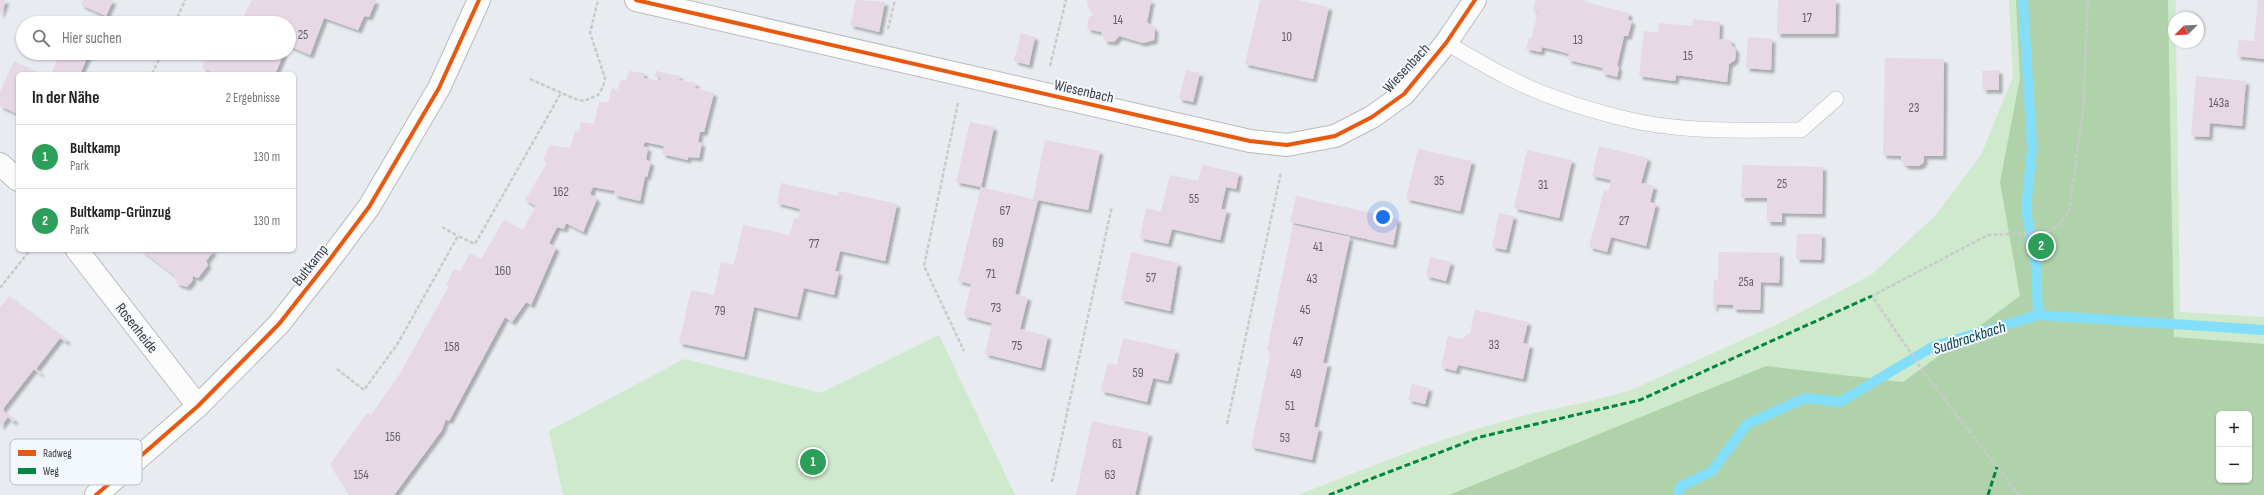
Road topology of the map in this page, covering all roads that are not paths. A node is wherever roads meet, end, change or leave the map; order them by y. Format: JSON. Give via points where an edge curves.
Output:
{"nodes":[{"id":1,"x":479,"y":0,"type":"edge"},
{"id":2,"x":636,"y":0,"type":"edge"},
{"id":3,"x":1475,"y":0,"type":"edge"},
{"id":4,"x":1446,"y":43,"type":"junction"},
{"id":5,"x":1836,"y":99,"type":"dead end"},
{"id":6,"x":0,"y":164,"type":"edge"},
{"id":7,"x":16,"y":178,"type":"edge"},
{"id":8,"x":79,"y":252,"type":"edge"},
{"id":9,"x":198,"y":406,"type":"junction"},
{"id":10,"x":142,"y":455,"type":"edge"},
{"id":11,"x":107,"y":485,"type":"edge"},
{"id":12,"x":96,"y":495,"type":"edge"}],
"edges":[{"from":1,"to":9,"type":"street","name":"Bultkamp","via":[[439,88],[369,207],[279,324]]},
{"from":2,"to":4,"type":"street","name":"Wiesenbach","via":[[1250,141],[1287,145],[1335,136],[1372,117],[1404,94]]},
{"from":3,"to":4,"type":"street","name":"Wiesenbach"},
{"from":4,"to":5,"type":"lane","via":[[1508,78],[1577,105],[1623,118],[1669,125],[1747,130],[1801,130]]},
{"from":6,"to":7,"type":"street"},
{"from":8,"to":9,"type":"street","name":"Rosenheide"},
{"from":9,"to":10,"type":"street","name":"Bultkamp"},
{"from":11,"to":12,"type":"street","name":"Bultkamp"}]}
